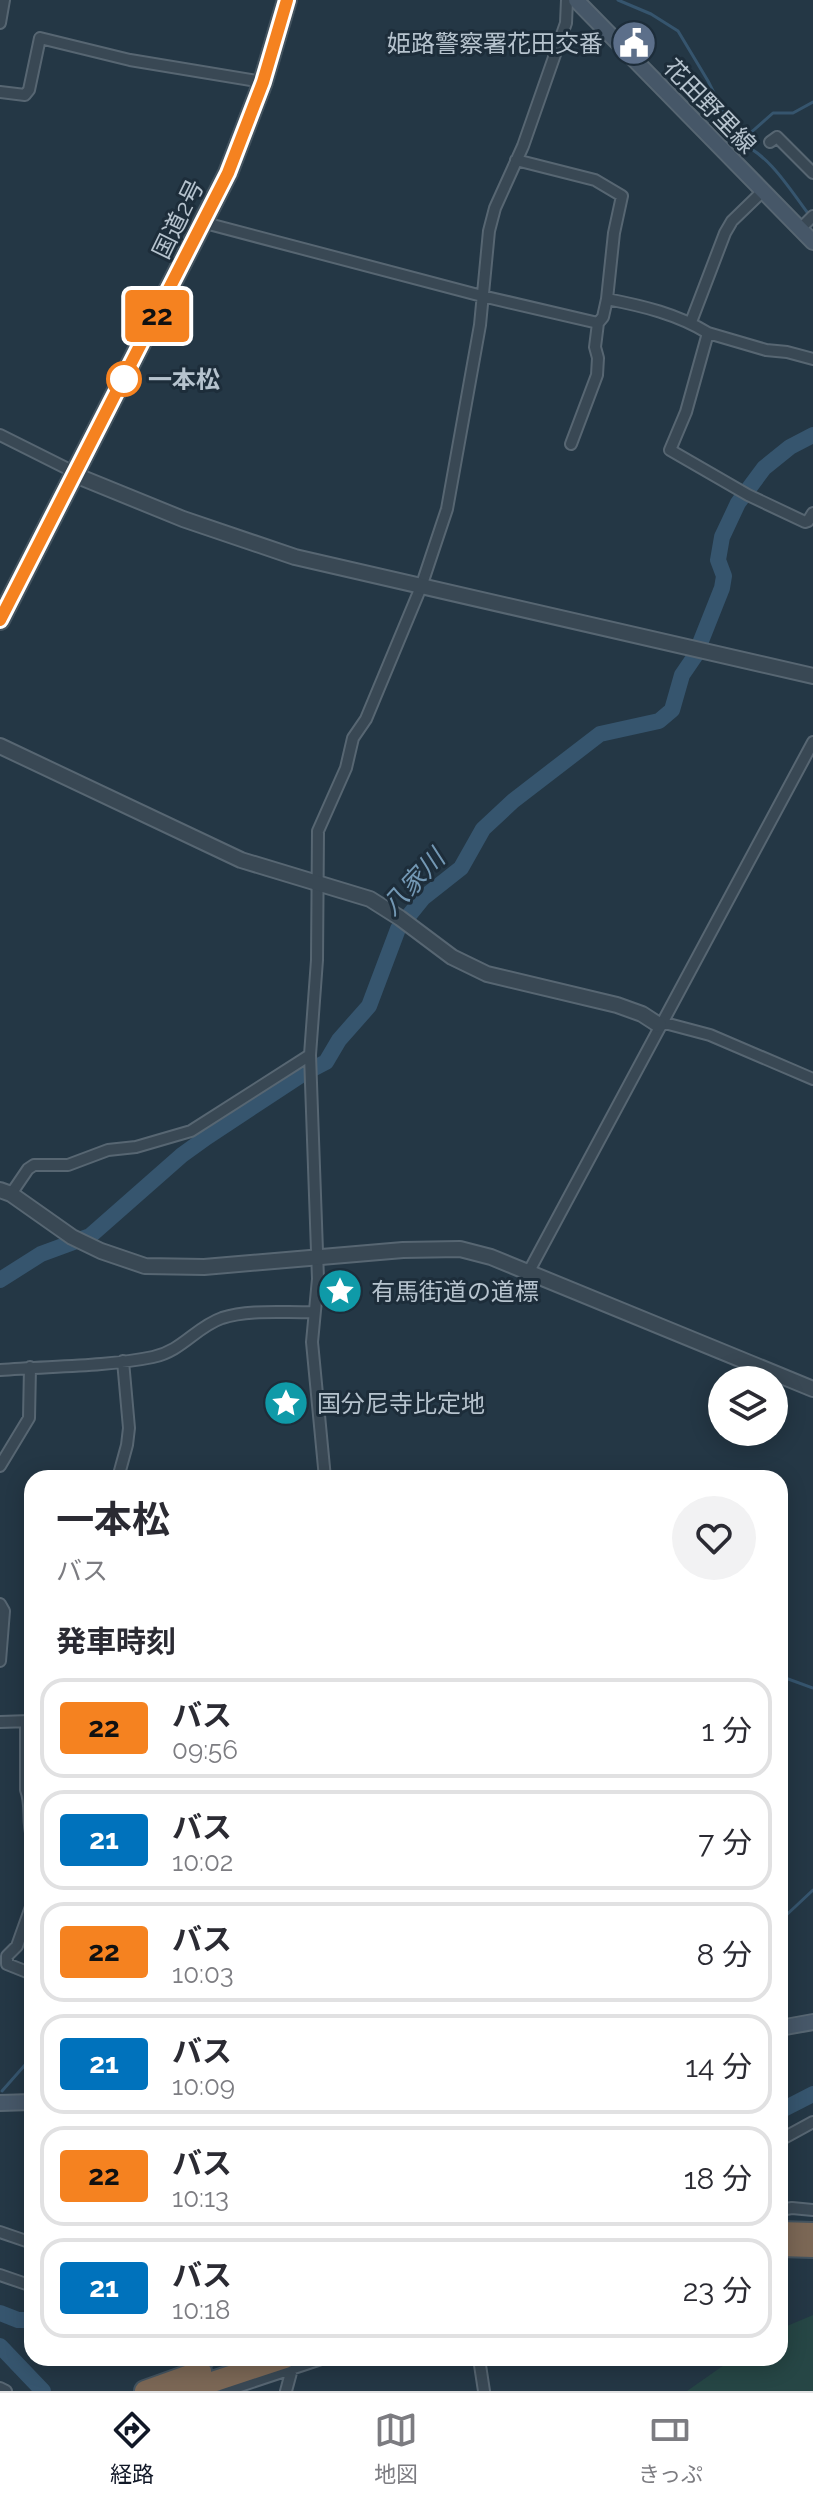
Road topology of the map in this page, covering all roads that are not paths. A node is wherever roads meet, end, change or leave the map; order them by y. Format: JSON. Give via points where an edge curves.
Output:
{"nodes":[{"id":1,"x":4,"y":0,"type":"edge"},
{"id":2,"x":287,"y":0,"type":"edge"},
{"id":3,"x":567,"y":0,"type":"edge"},
{"id":4,"x":576,"y":0,"type":"edge"},
{"id":5,"x":0,"y":23,"type":"edge"},
{"id":6,"x":263,"y":82,"type":"junction"},
{"id":7,"x":0,"y":92,"type":"edge"},
{"id":8,"x":770,"y":142,"type":"dead end"},
{"id":9,"x":516,"y":160,"type":"junction"},
{"id":10,"x":813,"y":173,"type":"edge"},
{"id":11,"x":763,"y":191,"type":"junction"},
{"id":12,"x":813,"y":216,"type":"edge"},
{"id":13,"x":205,"y":223,"type":"junction"},
{"id":14,"x":800,"y":229,"type":"junction"},
{"id":15,"x":813,"y":242,"type":"edge"},
{"id":16,"x":482,"y":296,"type":"junction"},
{"id":17,"x":607,"y":299,"type":"junction"},
{"id":18,"x":691,"y":322,"type":"junction"},
{"id":19,"x":598,"y":323,"type":"junction"},
{"id":20,"x":708,"y":333,"type":"junction"},
{"id":21,"x":813,"y":359,"type":"edge"},
{"id":22,"x":0,"y":435,"type":"edge"},
{"id":23,"x":571,"y":444,"type":"dead end"},
{"id":24,"x":76,"y":474,"type":"junction"},
{"id":25,"x":813,"y":513,"type":"edge"},
{"id":26,"x":421,"y":587,"type":"junction"},
{"id":27,"x":0,"y":620,"type":"edge"},
{"id":28,"x":813,"y":676,"type":"edge"},
{"id":29,"x":813,"y":742,"type":"edge"},
{"id":30,"x":0,"y":746,"type":"edge"},
{"id":31,"x":316,"y":884,"type":"junction"},
{"id":32,"x":660,"y":1023,"type":"junction"},
{"id":33,"x":310,"y":1055,"type":"junction"},
{"id":34,"x":813,"y":1079,"type":"edge"},
{"id":35,"x":6,"y":1192,"type":"edge"},
{"id":36,"x":318,"y":1258,"type":"junction"},
{"id":37,"x":528,"y":1273,"type":"junction"},
{"id":38,"x":314,"y":1312,"type":"junction"},
{"id":39,"x":123,"y":1361,"type":"junction"},
{"id":40,"x":30,"y":1367,"type":"junction"},
{"id":41,"x":0,"y":1370,"type":"edge"},
{"id":42,"x":813,"y":1389,"type":"edge"},
{"id":43,"x":0,"y":1466,"type":"edge"},
{"id":44,"x":120,"y":1470,"type":"edge"},
{"id":45,"x":324,"y":1470,"type":"edge"},
{"id":46,"x":0,"y":1604,"type":"edge"},
{"id":47,"x":0,"y":1661,"type":"edge"},
{"id":48,"x":24,"y":1721,"type":"edge"},
{"id":49,"x":0,"y":1722,"type":"edge"},
{"id":50,"x":24,"y":1926,"type":"edge"},
{"id":51,"x":3,"y":1955,"type":"edge"},
{"id":52,"x":24,"y":1971,"type":"edge"},
{"id":53,"x":813,"y":2022,"type":"edge"},
{"id":54,"x":788,"y":2027,"type":"edge"},
{"id":55,"x":24,"y":2102,"type":"edge"},
{"id":56,"x":0,"y":2103,"type":"edge"},
{"id":57,"x":813,"y":2122,"type":"edge"},
{"id":58,"x":788,"y":2136,"type":"edge"},
{"id":59,"x":788,"y":2209,"type":"edge"},
{"id":60,"x":813,"y":2210,"type":"edge"},
{"id":61,"x":0,"y":2232,"type":"edge"},
{"id":62,"x":813,"y":2233,"type":"edge"},
{"id":63,"x":788,"y":2238,"type":"edge"},
{"id":64,"x":24,"y":2240,"type":"edge"},
{"id":65,"x":788,"y":2240,"type":"edge"},
{"id":66,"x":813,"y":2247,"type":"edge"},
{"id":67,"x":0,"y":2275,"type":"edge"},
{"id":68,"x":24,"y":2283,"type":"edge"},
{"id":69,"x":196,"y":2366,"type":"edge"},
{"id":70,"x":215,"y":2366,"type":"edge"},
{"id":71,"x":273,"y":2366,"type":"edge"},
{"id":72,"x":280,"y":2366,"type":"edge"},
{"id":73,"x":290,"y":2366,"type":"edge"},
{"id":74,"x":480,"y":2366,"type":"edge"},
{"id":75,"x":0,"y":2388,"type":"edge"},
{"id":76,"x":140,"y":2390,"type":"edge"},
{"id":77,"x":6,"y":2391,"type":"edge"},
{"id":78,"x":185,"y":2391,"type":"edge"},
{"id":79,"x":225,"y":2391,"type":"edge"},
{"id":80,"x":286,"y":2391,"type":"edge"},
{"id":81,"x":484,"y":2391,"type":"edge"}],
"edges":[{"from":1,"to":5,"type":"street"},
{"from":2,"to":6,"type":"highway","name":"国道2号"},
{"from":3,"to":9,"type":"street","via":[[566,23]]},
{"from":4,"to":11,"type":"main road","name":"花田野里線"},
{"from":6,"to":7,"type":"street","via":[[130,60],[40,38],[29,90],[25,95]]},
{"from":6,"to":13,"type":"highway","name":"国道2号"},
{"from":8,"to":10,"type":"street","via":[[777,137]]},
{"from":9,"to":16,"type":"street","via":[[489,231]]},
{"from":9,"to":17,"type":"street","via":[[595,180],[622,196]]},
{"from":11,"to":14,"type":"main road","name":"花田野里線"},
{"from":11,"to":18,"type":"street","via":[[725,233]]},
{"from":12,"to":14,"type":"street"},
{"from":13,"to":16,"type":"street"},
{"from":13,"to":24,"type":"highway","name":"国道2号"},
{"from":14,"to":15,"type":"main road","name":"花田野里線"},
{"from":16,"to":19,"type":"street"},
{"from":16,"to":26,"type":"street","via":[[447,509]]},
{"from":17,"to":18,"type":"street"},
{"from":17,"to":19,"type":"street"},
{"from":18,"to":20,"type":"street"},
{"from":19,"to":23,"type":"street","via":[[597,375]]},
{"from":20,"to":21,"type":"street"},
{"from":20,"to":25,"type":"street","via":[[670,450],[805,522]]},
{"from":22,"to":24,"type":"street"},
{"from":24,"to":26,"type":"street","via":[[183,519],[295,557]]},
{"from":24,"to":27,"type":"highway","name":"国道2号"},
{"from":26,"to":28,"type":"street"},
{"from":26,"to":31,"type":"street","via":[[318,831]]},
{"from":29,"to":32,"type":"street"},
{"from":30,"to":31,"type":"street","via":[[241,860]]},
{"from":31,"to":32,"type":"street","via":[[370,899],[452,957],[487,974],[617,1005]]},
{"from":31,"to":33,"type":"street"},
{"from":32,"to":34,"type":"street","via":[[710,1035]]},
{"from":32,"to":37,"type":"street"},
{"from":33,"to":35,"type":"street","via":[[191,1131],[68,1165],[34,1165]]},
{"from":33,"to":36,"type":"street"},
{"from":35,"to":36,"type":"street","via":[[72,1237],[145,1266]]},
{"from":36,"to":37,"type":"street","via":[[460,1249]]},
{"from":36,"to":38,"type":"street"},
{"from":37,"to":42,"type":"street"},
{"from":38,"to":39,"type":"street","via":[[221,1319],[182,1346],[156,1357]]},
{"from":38,"to":45,"type":"street"},
{"from":39,"to":40,"type":"street"},
{"from":39,"to":44,"type":"street","via":[[129,1428]]},
{"from":40,"to":41,"type":"street"},
{"from":40,"to":43,"type":"street","via":[[29,1418]]},
{"from":46,"to":47,"type":"street"},
{"from":48,"to":49,"type":"street"},
{"from":50,"to":51,"type":"street","via":[[17,1946]]},
{"from":51,"to":52,"type":"street","via":[[7,1964]]},
{"from":53,"to":54,"type":"main road"},
{"from":55,"to":56,"type":"main road"},
{"from":57,"to":58,"type":"street"},
{"from":59,"to":60,"type":"street"},
{"from":61,"to":64,"type":"street"},
{"from":62,"to":63,"type":"highway"},
{"from":65,"to":66,"type":"highway"},
{"from":67,"to":68,"type":"street"},
{"from":69,"to":76,"type":"street"},
{"from":70,"to":76,"type":"highway"},
{"from":71,"to":78,"type":"highway"},
{"from":72,"to":79,"type":"street"},
{"from":73,"to":80,"type":"street"},
{"from":74,"to":81,"type":"street"},
{"from":75,"to":77,"type":"street"}]}
